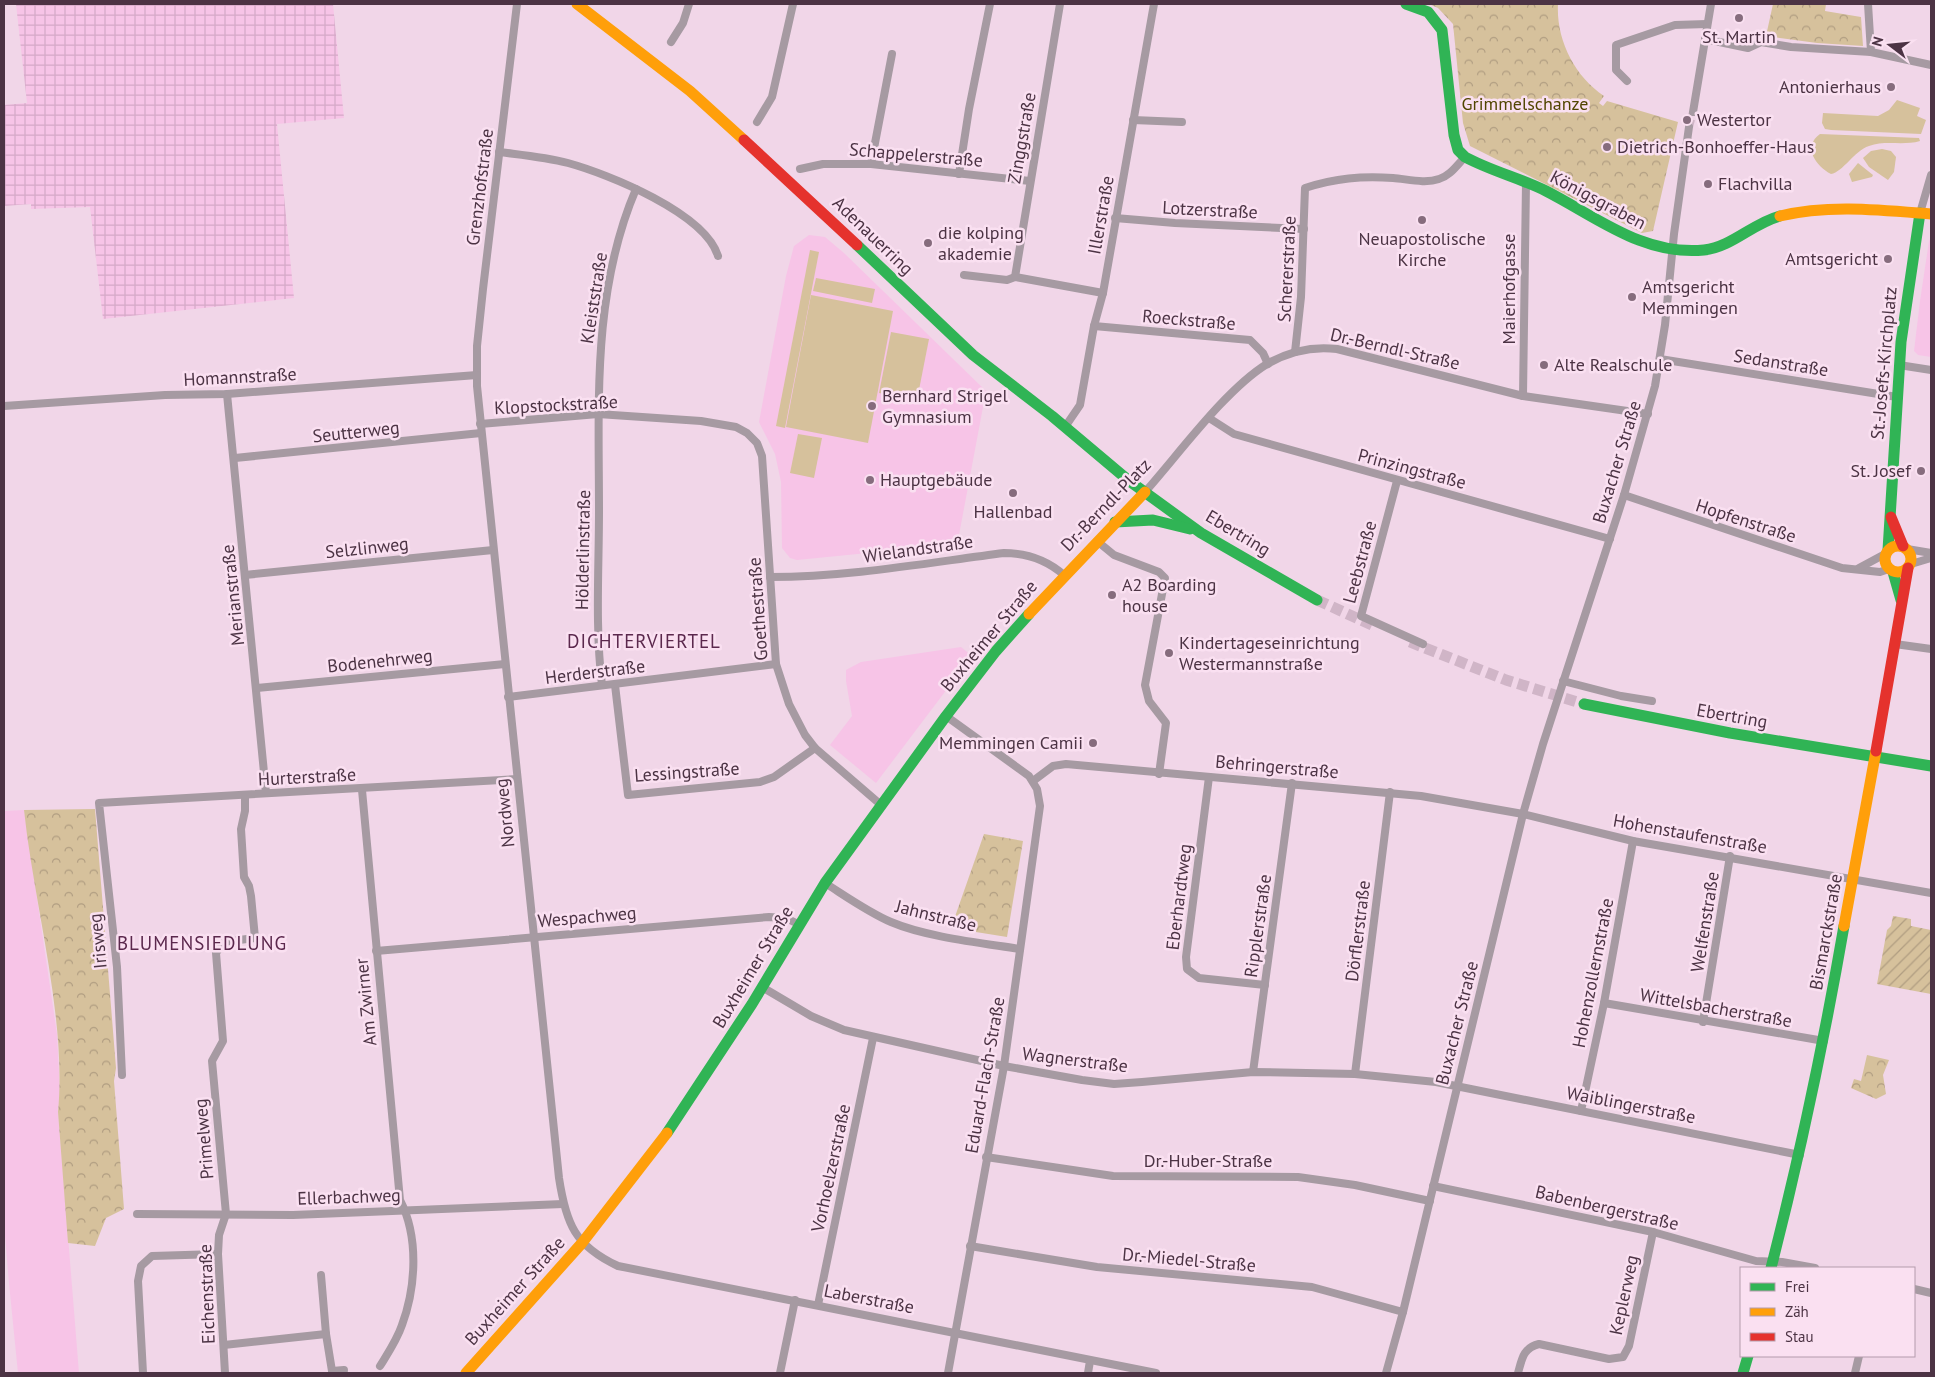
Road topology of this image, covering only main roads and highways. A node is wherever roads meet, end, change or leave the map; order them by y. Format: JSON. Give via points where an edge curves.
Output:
{"nodes":[{"id":1,"x":577,"y":4,"type":"edge"},
{"id":2,"x":1406,"y":4,"type":"edge"},
{"id":3,"x":1925,"y":214,"type":"edge"},
{"id":4,"x":1145,"y":492,"type":"junction"},
{"id":5,"x":1891,"y":517,"type":"junction"},
{"id":6,"x":1115,"y":522,"type":"junction"},
{"id":7,"x":1201,"y":533,"type":"junction"},
{"id":8,"x":1905,"y":548,"type":"junction"},
{"id":9,"x":1887,"y":552,"type":"junction"},
{"id":10,"x":1909,"y":566,"type":"junction"},
{"id":11,"x":1891,"y":570,"type":"junction"},
{"id":12,"x":1064,"y":575,"type":"joint"},
{"id":13,"x":1317,"y":600,"type":"tunnel mouth"},
{"id":14,"x":1901,"y":600,"type":"junction"},
{"id":15,"x":1584,"y":704,"type":"tunnel mouth"},
{"id":16,"x":1876,"y":757,"type":"junction"},
{"id":17,"x":1931,"y":766,"type":"edge"},
{"id":18,"x":1771,"y":1265,"type":"edge"},
{"id":19,"x":1748,"y":1357,"type":"edge"},
{"id":20,"x":466,"y":1373,"type":"edge"},
{"id":21,"x":1744,"y":1373,"type":"edge"}],
"edges":[{"from":1,"to":4,"type":"main road","name":"Adenauerring","via":[[690,91],[973,355]]},
{"from":2,"to":3,"type":"main road","name":"Königsgraben","via":[[1428,12],[1442,30],[1458,150],[1465,157],[1544,191],[1639,243],[1672,250],[1713,248],[1759,223],[1790,214]]},
{"from":3,"to":5,"type":"main road","name":"St.-Josefs-Kirchplatz","via":[[1899,365]]},
{"from":4,"to":6,"type":"main road","name":"Dr.-Berndl-Platz"},
{"from":4,"to":7,"type":"main road","name":"Ebertring"},
{"from":5,"to":8,"type":"main road","name":"St.-Josefs-Kirchplatz"},
{"from":5,"to":9,"type":"main road","name":"St.-Josefs-Kirchplatz"},
{"from":6,"to":7,"type":"main road","via":[[1146,517]]},
{"from":6,"to":12,"type":"main road","name":"Dr.-Berndl-Platz"},
{"from":7,"to":13,"type":"main road","name":"Ebertring"},
{"from":8,"to":9,"type":"main road","via":[[1892,547]]},
{"from":8,"to":10,"type":"main road","name":"Bismarckstraße","via":[[1910,553]]},
{"from":9,"to":11,"type":"main road","name":"Bismarckstraße","via":[[1886,564]]},
{"from":10,"to":11,"type":"main road","via":[[1904,571]]},
{"from":10,"to":14,"type":"main road","name":"Bismarckstraße"},
{"from":11,"to":14,"type":"main road","name":"Bismarckstraße"},
{"from":12,"to":20,"type":"main road","name":"Buxheimer Straße","via":[[996,651],[880,804],[825,883],[762,987],[654,1152],[582,1243]]},
{"from":14,"to":16,"type":"main road","name":"Bismarckstraße"},
{"from":15,"to":16,"type":"main road","name":"Ebertring","via":[[1720,732]]},
{"from":16,"to":17,"type":"main road","name":"Ebertring"},
{"from":16,"to":18,"type":"main road","name":"Bismarckstraße","via":[[1824,1041],[1800,1155]]},
{"from":19,"to":21,"type":"main road"}]}
